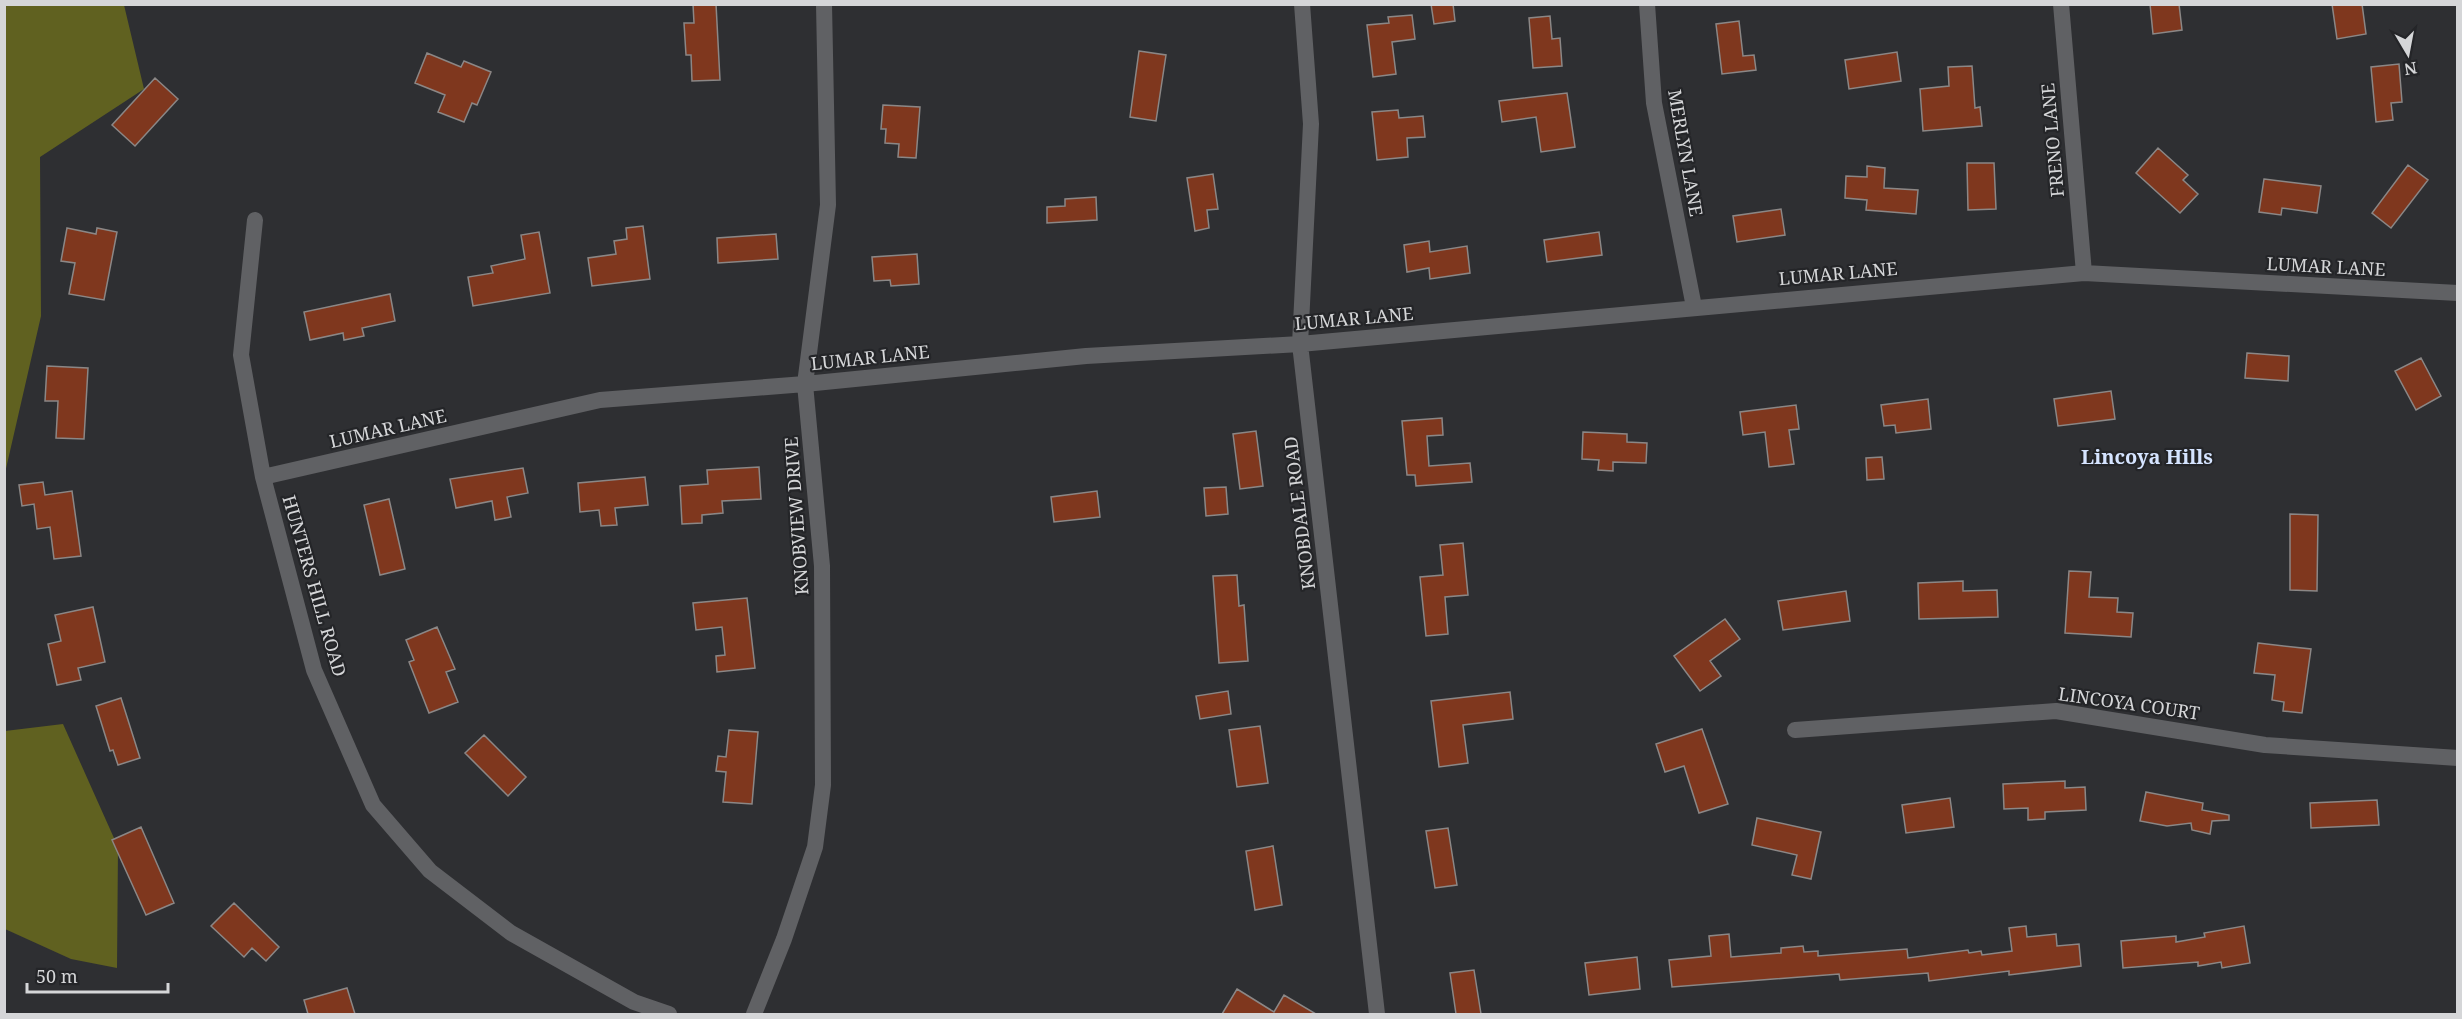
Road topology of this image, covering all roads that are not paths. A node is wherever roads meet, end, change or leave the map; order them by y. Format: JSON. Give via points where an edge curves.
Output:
{"nodes":[{"id":1,"x":824,"y":4,"type":"edge"},
{"id":2,"x":1302,"y":4,"type":"edge"},
{"id":3,"x":1647,"y":4,"type":"edge"},
{"id":4,"x":2061,"y":4,"type":"edge"},
{"id":5,"x":255,"y":220,"type":"dead end"},
{"id":6,"x":2084,"y":273,"type":"junction"},
{"id":7,"x":2457,"y":293,"type":"edge"},
{"id":8,"x":1694,"y":307,"type":"junction"},
{"id":9,"x":1300,"y":344,"type":"junction"},
{"id":10,"x":806,"y":384,"type":"junction"},
{"id":11,"x":263,"y":477,"type":"junction"},
{"id":12,"x":1795,"y":730,"type":"dead end"},
{"id":13,"x":2457,"y":758,"type":"edge"},
{"id":14,"x":669,"y":1014,"type":"edge"},
{"id":15,"x":754,"y":1014,"type":"edge"},
{"id":16,"x":1377,"y":1014,"type":"edge"}],
"edges":[{"from":1,"to":10,"type":"street","name":"KNOBVIEW DRIVE","via":[[828,205]]},
{"from":2,"to":9,"type":"street","name":"KNOBDALE ROAD","via":[[1311,124]]},
{"from":3,"to":8,"type":"street","name":"MERLYN LANE","via":[[1654,103]]},
{"from":4,"to":6,"type":"street","name":"FRENO LANE"},
{"from":5,"to":11,"type":"street","name":"HUNTERS HILL ROAD","via":[[240,355]]},
{"from":6,"to":7,"type":"street","name":"LUMAR LANE"},
{"from":6,"to":8,"type":"street","name":"LUMAR LANE"},
{"from":8,"to":9,"type":"street","name":"LUMAR LANE"},
{"from":9,"to":10,"type":"street","name":"LUMAR LANE","via":[[1086,356]]},
{"from":9,"to":16,"type":"street","name":"KNOBDALE ROAD"},
{"from":10,"to":11,"type":"street","name":"LUMAR LANE","via":[[600,400]]},
{"from":10,"to":15,"type":"street","name":"KNOBVIEW DRIVE","via":[[822,566],[823,785],[815,847]]},
{"from":11,"to":14,"type":"street","name":"HUNTERS HILL ROAD","via":[[314,670],[373,805],[430,871],[511,933],[634,1002]]},
{"from":12,"to":13,"type":"street","name":"LINCOYA COURT","via":[[2056,711],[2265,745]]}]}
